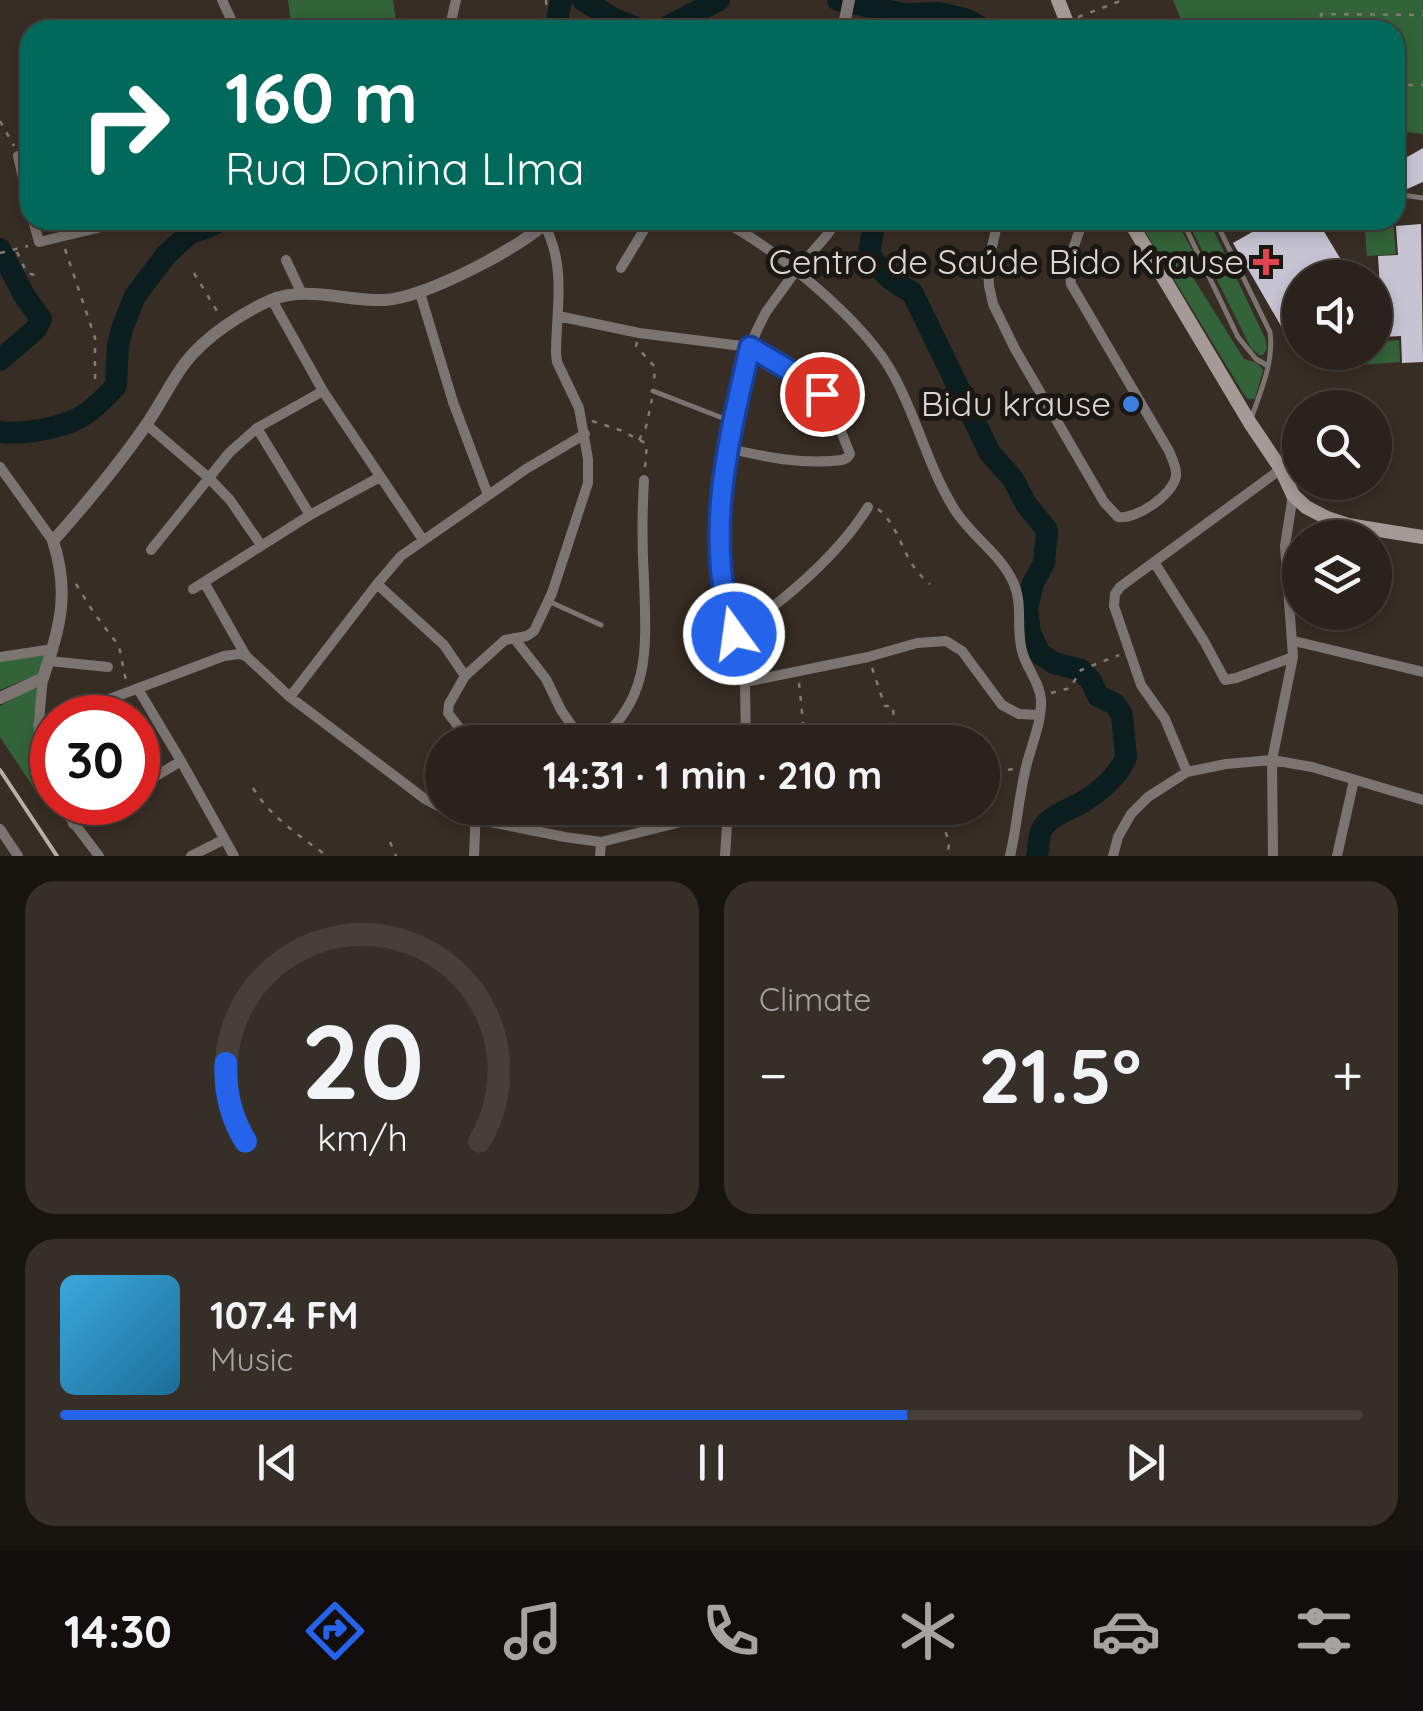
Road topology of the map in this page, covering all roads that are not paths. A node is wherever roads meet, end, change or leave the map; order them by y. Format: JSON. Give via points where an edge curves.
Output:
{"nodes":[{"id":1,"x":36,"y":230,"type":"edge"},
{"id":2,"x":93,"y":230,"type":"edge"},
{"id":3,"x":535,"y":230,"type":"edge"},
{"id":4,"x":549,"y":230,"type":"edge"},
{"id":5,"x":644,"y":230,"type":"edge"},
{"id":6,"x":740,"y":230,"type":"edge"},
{"id":7,"x":831,"y":230,"type":"edge"},
{"id":8,"x":996,"y":230,"type":"edge"},
{"id":9,"x":1080,"y":230,"type":"edge"},
{"id":10,"x":1135,"y":230,"type":"edge"},
{"id":11,"x":1187,"y":230,"type":"edge"},
{"id":12,"x":1220,"y":230,"type":"edge"},
{"id":13,"x":286,"y":260,"type":"dead end"},
{"id":14,"x":621,"y":268,"type":"dead end"},
{"id":15,"x":795,"y":272,"type":"junction"},
{"id":16,"x":420,"y":292,"type":"junction"},
{"id":17,"x":302,"y":294,"type":"junction"},
{"id":18,"x":272,"y":300,"type":"junction"},
{"id":19,"x":558,"y":316,"type":"junction"},
{"id":20,"x":750,"y":347,"type":"junction"},
{"id":21,"x":1269,"y":366,"type":"junction"},
{"id":22,"x":322,"y":390,"type":"junction"},
{"id":23,"x":653,"y":390,"type":"dead end"},
{"id":24,"x":732,"y":422,"type":"junction"},
{"id":25,"x":1250,"y":423,"type":"junction"},
{"id":26,"x":147,"y":425,"type":"junction"},
{"id":27,"x":258,"y":428,"type":"junction"},
{"id":28,"x":584,"y":434,"type":"junction"},
{"id":29,"x":726,"y":448,"type":"junction"},
{"id":30,"x":0,"y":467,"type":"edge"},
{"id":31,"x":1280,"y":469,"type":"junction"},
{"id":32,"x":1282,"y":473,"type":"edge"},
{"id":33,"x":380,"y":477,"type":"junction"},
{"id":34,"x":209,"y":478,"type":"junction"},
{"id":35,"x":644,"y":480,"type":"road end"},
{"id":36,"x":488,"y":495,"type":"junction"},
{"id":37,"x":1292,"y":500,"type":"edge"},
{"id":38,"x":1298,"y":500,"type":"edge"},
{"id":39,"x":868,"y":507,"type":"road end"},
{"id":40,"x":310,"y":515,"type":"junction"},
{"id":41,"x":1423,"y":537,"type":"edge"},
{"id":42,"x":424,"y":540,"type":"junction"},
{"id":43,"x":53,"y":542,"type":"junction"},
{"id":44,"x":260,"y":545,"type":"junction"},
{"id":45,"x":152,"y":550,"type":"dead end"},
{"id":46,"x":1154,"y":562,"type":"junction"},
{"id":47,"x":204,"y":582,"type":"junction"},
{"id":48,"x":377,"y":584,"type":"junction"},
{"id":49,"x":193,"y":589,"type":"dead end"},
{"id":50,"x":548,"y":601,"type":"junction"},
{"id":51,"x":601,"y":625,"type":"dead end"},
{"id":52,"x":734,"y":634,"type":"junction"},
{"id":53,"x":514,"y":638,"type":"junction"},
{"id":54,"x":1294,"y":640,"type":"junction"},
{"id":55,"x":51,"y":655,"type":"junction"},
{"id":56,"x":246,"y":656,"type":"junction"},
{"id":57,"x":0,"y":657,"type":"edge"},
{"id":58,"x":1293,"y":657,"type":"junction"},
{"id":59,"x":108,"y":668,"type":"dead end"},
{"id":60,"x":1423,"y":672,"type":"edge"},
{"id":61,"x":465,"y":676,"type":"junction"},
{"id":62,"x":43,"y":678,"type":"junction"},
{"id":63,"x":746,"y":682,"type":"junction"},
{"id":64,"x":133,"y":690,"type":"junction"},
{"id":65,"x":41,"y":695,"type":"edge"},
{"id":66,"x":120,"y":695,"type":"edge"},
{"id":67,"x":0,"y":698,"type":"edge"},
{"id":68,"x":290,"y":698,"type":"junction"},
{"id":69,"x":1040,"y":715,"type":"junction"},
{"id":70,"x":455,"y":725,"type":"edge"},
{"id":71,"x":571,"y":725,"type":"edge"},
{"id":72,"x":618,"y":725,"type":"edge"},
{"id":73,"x":746,"y":725,"type":"edge"},
{"id":74,"x":1272,"y":760,"type":"junction"},
{"id":75,"x":182,"y":761,"type":"junction"},
{"id":76,"x":1187,"y":772,"type":"junction"},
{"id":77,"x":160,"y":774,"type":"edge"},
{"id":78,"x":1354,"y":780,"type":"junction"},
{"id":79,"x":425,"y":799,"type":"edge"},
{"id":80,"x":1423,"y":800,"type":"edge"},
{"id":81,"x":74,"y":825,"type":"edge"},
{"id":82,"x":475,"y":825,"type":"edge"},
{"id":83,"x":519,"y":825,"type":"edge"},
{"id":84,"x":669,"y":825,"type":"edge"},
{"id":85,"x":730,"y":825,"type":"edge"},
{"id":86,"x":0,"y":829,"type":"edge"},
{"id":87,"x":223,"y":840,"type":"junction"},
{"id":88,"x":601,"y":842,"type":"junction"},
{"id":89,"x":18,"y":856,"type":"edge"},
{"id":90,"x":99,"y":856,"type":"edge"},
{"id":91,"x":191,"y":856,"type":"edge"},
{"id":92,"x":234,"y":856,"type":"edge"},
{"id":93,"x":474,"y":856,"type":"edge"},
{"id":94,"x":600,"y":856,"type":"edge"},
{"id":95,"x":725,"y":856,"type":"edge"},
{"id":96,"x":1010,"y":856,"type":"edge"},
{"id":97,"x":1113,"y":856,"type":"edge"},
{"id":98,"x":1273,"y":856,"type":"edge"},
{"id":99,"x":1337,"y":856,"type":"edge"}],
"edges":[{"from":1,"to":2,"type":"street","via":[[39,242]]},
{"from":3,"to":16,"type":"street"},
{"from":4,"to":19,"type":"street","via":[[560,272]]},
{"from":5,"to":14,"type":"street"},
{"from":6,"to":15,"type":"street"},
{"from":7,"to":15,"type":"street"},
{"from":8,"to":9,"type":"street","via":[[988,264],[993,304],[1111,512],[1127,518],[1138,515],[1176,475],[1071,284],[1071,250]]},
{"from":10,"to":25,"type":"main road"},
{"from":11,"to":21,"type":"lane","via":[[1238,337]]},
{"from":12,"to":21,"type":"lane","via":[[1270,332]]},
{"from":13,"to":17,"type":"street"},
{"from":15,"to":20,"type":"street"},
{"from":15,"to":69,"type":"street","via":[[865,334],[893,374],[956,512],[1014,584],[1023,656],[1040,694]]},
{"from":16,"to":17,"type":"street","via":[[386,300]]},
{"from":16,"to":36,"type":"street"},
{"from":17,"to":18,"type":"street"},
{"from":18,"to":22,"type":"street"},
{"from":18,"to":26,"type":"street","via":[[226,326],[184,364]]},
{"from":19,"to":20,"type":"street"},
{"from":19,"to":28,"type":"street","via":[[557,362],[577,400]]},
{"from":20,"to":24,"type":"street"},
{"from":20,"to":29,"type":"street","via":[[822,394],[849,457],[781,460]]},
{"from":21,"to":25,"type":"lane"},
{"from":22,"to":27,"type":"street"},
{"from":22,"to":33,"type":"street"},
{"from":23,"to":24,"type":"lane"},
{"from":24,"to":29,"type":"street"},
{"from":25,"to":31,"type":"main road"},
{"from":26,"to":34,"type":"street"},
{"from":26,"to":43,"type":"street"},
{"from":27,"to":34,"type":"street"},
{"from":27,"to":40,"type":"street"},
{"from":28,"to":36,"type":"street"},
{"from":28,"to":50,"type":"street","via":[[588,483]]},
{"from":29,"to":52,"type":"street","via":[[720,577]]},
{"from":30,"to":43,"type":"street"},
{"from":31,"to":32,"type":"main road"},
{"from":31,"to":46,"type":"street"},
{"from":33,"to":40,"type":"street"},
{"from":33,"to":42,"type":"street"},
{"from":34,"to":44,"type":"street"},
{"from":34,"to":45,"type":"street"},
{"from":35,"to":72,"type":"street","via":[[646,653]]},
{"from":36,"to":42,"type":"street"},
{"from":37,"to":54,"type":"street","via":[[1284,546]]},
{"from":38,"to":41,"type":"main road","via":[[1348,525]]},
{"from":39,"to":52,"type":"street","via":[[810,574]]},
{"from":40,"to":44,"type":"street"},
{"from":42,"to":48,"type":"street"},
{"from":43,"to":55,"type":"street","via":[[62,606]]},
{"from":44,"to":47,"type":"street"},
{"from":46,"to":58,"type":"street","via":[[1224,680]]},
{"from":46,"to":76,"type":"street","via":[[1120,587],[1114,606],[1141,685],[1165,718]]},
{"from":47,"to":49,"type":"street"},
{"from":47,"to":56,"type":"street"},
{"from":48,"to":61,"type":"street","via":[[444,644]]},
{"from":48,"to":68,"type":"street"},
{"from":50,"to":51,"type":"lane"},
{"from":50,"to":53,"type":"street","via":[[534,631]]},
{"from":52,"to":63,"type":"street"},
{"from":53,"to":61,"type":"street"},
{"from":53,"to":71,"type":"street"},
{"from":54,"to":58,"type":"street"},
{"from":54,"to":60,"type":"street"},
{"from":55,"to":57,"type":"street"},
{"from":55,"to":59,"type":"street"},
{"from":55,"to":62,"type":"street"},
{"from":56,"to":64,"type":"street","via":[[224,656]]},
{"from":56,"to":68,"type":"street"},
{"from":58,"to":74,"type":"street"},
{"from":61,"to":70,"type":"street","via":[[447,709]]},
{"from":62,"to":65,"type":"street"},
{"from":62,"to":67,"type":"street"},
{"from":63,"to":69,"type":"street","via":[[946,641],[962,651],[1002,705]]},
{"from":63,"to":73,"type":"street"},
{"from":64,"to":66,"type":"street"},
{"from":64,"to":75,"type":"street"},
{"from":68,"to":79,"type":"street"},
{"from":69,"to":96,"type":"street"},
{"from":74,"to":76,"type":"street"},
{"from":74,"to":78,"type":"street"},
{"from":74,"to":98,"type":"street"},
{"from":75,"to":77,"type":"street"},
{"from":75,"to":87,"type":"street"},
{"from":76,"to":97,"type":"street","via":[[1131,814]]},
{"from":78,"to":80,"type":"street"},
{"from":78,"to":99,"type":"street"},
{"from":81,"to":90,"type":"street"},
{"from":82,"to":93,"type":"street"},
{"from":83,"to":88,"type":"street"},
{"from":84,"to":88,"type":"street"},
{"from":85,"to":95,"type":"street"},
{"from":86,"to":89,"type":"street"},
{"from":87,"to":91,"type":"street"},
{"from":87,"to":92,"type":"street"},
{"from":88,"to":94,"type":"street"}]}
